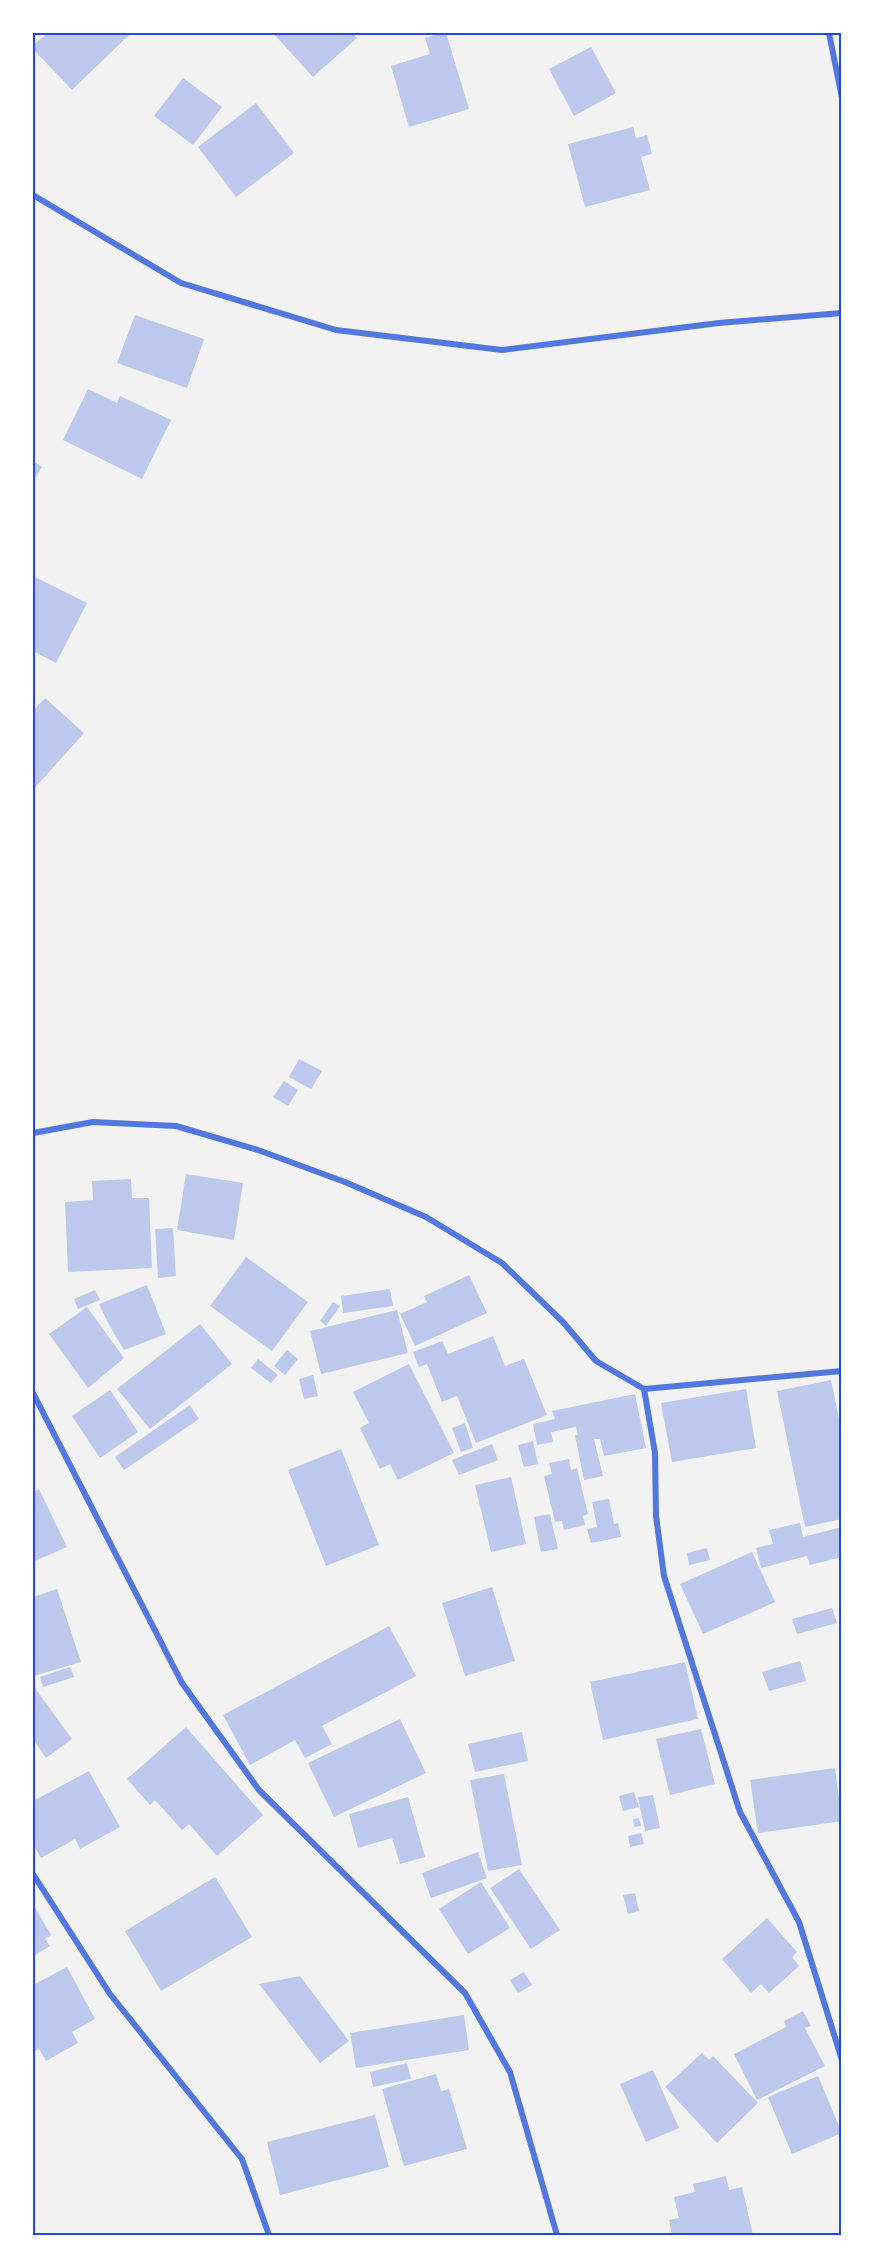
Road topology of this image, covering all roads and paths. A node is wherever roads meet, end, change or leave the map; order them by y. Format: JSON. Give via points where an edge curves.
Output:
{"nodes":[{"id":1,"x":829,"y":33,"type":"edge"},
{"id":2,"x":842,"y":98,"type":"edge"},
{"id":3,"x":33,"y":195,"type":"edge"},
{"id":4,"x":842,"y":312,"type":"edge"},
{"id":5,"x":33,"y":1132,"type":"edge"},
{"id":6,"x":842,"y":1371,"type":"edge"},
{"id":7,"x":644,"y":1389,"type":"junction"},
{"id":8,"x":33,"y":1393,"type":"edge"},
{"id":9,"x":33,"y":1874,"type":"edge"},
{"id":10,"x":842,"y":2060,"type":"edge"},
{"id":11,"x":269,"y":2235,"type":"edge"},
{"id":12,"x":557,"y":2235,"type":"edge"}],
"edges":[{"from":1,"to":2,"type":"street"},
{"from":3,"to":4,"type":"street","via":[[181,283],[336,330],[502,350],[720,322]]},
{"from":5,"to":7,"type":"street","via":[[93,1122],[176,1126],[258,1150],[345,1182],[426,1217],[502,1263],[563,1322],[596,1361]]},
{"from":6,"to":7,"type":"street"},
{"from":7,"to":10,"type":"street","via":[[655,1453],[656,1516],[664,1576],[740,1812],[799,1922]]},
{"from":8,"to":12,"type":"street","via":[[182,1683],[240,1764],[259,1790],[465,1994],[510,2072]]},
{"from":9,"to":11,"type":"street","via":[[110,1994],[242,2159]]}]}
